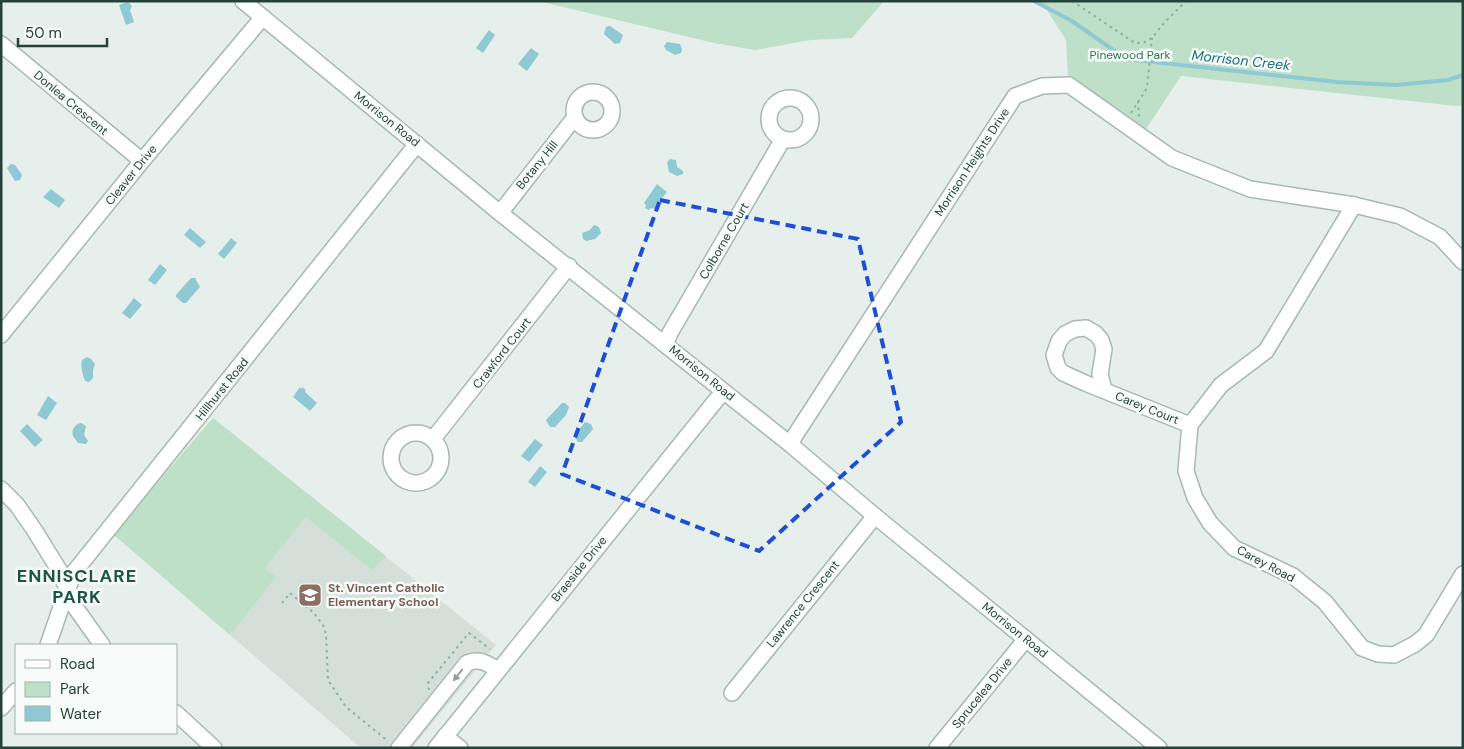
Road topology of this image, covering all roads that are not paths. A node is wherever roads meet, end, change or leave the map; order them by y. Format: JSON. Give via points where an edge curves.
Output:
{"nodes":[{"id":1,"x":243,"y":1,"type":"edge"},
{"id":2,"x":262,"y":17,"type":"junction"},
{"id":3,"x":1,"y":44,"type":"edge"},
{"id":4,"x":576,"y":117,"type":"dead end"},
{"id":5,"x":783,"y":139,"type":"dead end"},
{"id":6,"x":417,"y":144,"type":"junction"},
{"id":7,"x":142,"y":161,"type":"junction"},
{"id":8,"x":1354,"y":205,"type":"junction"},
{"id":9,"x":500,"y":212,"type":"junction"},
{"id":10,"x":1463,"y":262,"type":"edge"},
{"id":11,"x":569,"y":266,"type":"junction"},
{"id":12,"x":1,"y":334,"type":"edge"},
{"id":13,"x":666,"y":344,"type":"junction"},
{"id":14,"x":1104,"y":390,"type":"dead end"},
{"id":15,"x":724,"y":392,"type":"junction"},
{"id":16,"x":1190,"y":426,"type":"junction"},
{"id":17,"x":433,"y":439,"type":"dead end"},
{"id":18,"x":791,"y":445,"type":"junction"},
{"id":19,"x":1,"y":489,"type":"edge"},
{"id":20,"x":875,"y":516,"type":"junction"},
{"id":21,"x":1463,"y":574,"type":"edge"},
{"id":22,"x":67,"y":590,"type":"junction"},
{"id":23,"x":1026,"y":639,"type":"junction"},
{"id":24,"x":48,"y":644,"type":"edge"},
{"id":25,"x":101,"y":644,"type":"edge"},
{"id":26,"x":498,"y":670,"type":"junction"},
{"id":27,"x":15,"y":692,"type":"edge"},
{"id":28,"x":732,"y":693,"type":"dead end"},
{"id":29,"x":1,"y":708,"type":"edge"},
{"id":30,"x":178,"y":715,"type":"edge"},
{"id":31,"x":440,"y":742,"type":"edge"},
{"id":32,"x":394,"y":745,"type":"edge"},
{"id":33,"x":214,"y":748,"type":"edge"},
{"id":34,"x":460,"y":748,"type":"edge"},
{"id":35,"x":937,"y":748,"type":"edge"},
{"id":36,"x":1158,"y":748,"type":"edge"}],
"edges":[{"from":1,"to":2,"type":"street","name":"Morrison Road"},
{"from":2,"to":6,"type":"street","name":"Morrison Road"},
{"from":2,"to":7,"type":"street","name":"Cleaver Drive"},
{"from":3,"to":7,"type":"street","name":"Donlea Crescent"},
{"from":4,"to":9,"type":"street","name":"Botany Hill"},
{"from":5,"to":13,"type":"street","name":"Colborne Court"},
{"from":6,"to":9,"type":"street","name":"Morrison Road"},
{"from":6,"to":22,"type":"street","name":"Hillhurst Road","via":[[75,571]]},
{"from":7,"to":12,"type":"street","name":"Cleaver Drive"},
{"from":8,"to":10,"type":"street","name":"Morrison Heights Drive","via":[[1400,216],[1440,237]]},
{"from":8,"to":16,"type":"street","via":[[1266,351],[1221,385]]},
{"from":8,"to":18,"type":"street","name":"Morrison Heights Drive","via":[[1250,190],[1172,158],[1069,85],[1042,86],[1015,96]]},
{"from":9,"to":11,"type":"street","name":"Morrison Road"},
{"from":11,"to":13,"type":"street","name":"Morrison Road"},
{"from":11,"to":17,"type":"street","name":"Crawford Court"},
{"from":13,"to":15,"type":"street","name":"Morrison Road"},
{"from":14,"to":16,"type":"street","name":"Carey Court"},
{"from":15,"to":18,"type":"street","name":"Morrison Road"},
{"from":15,"to":26,"type":"street","name":"Braeside Drive"},
{"from":16,"to":21,"type":"street","name":"Carey Road","via":[[1186,471],[1195,498],[1210,523],[1234,548],[1294,576],[1325,602],[1362,648],[1378,654],[1394,654],[1415,644],[1426,635]]},
{"from":18,"to":20,"type":"street","name":"Morrison Road"},
{"from":19,"to":22,"type":"street","via":[[17,505],[35,532]]},
{"from":20,"to":23,"type":"street","name":"Morrison Road"},
{"from":20,"to":28,"type":"street","name":"Lawrence Crescent"},
{"from":22,"to":24,"type":"street","name":"Hillhurst Road"},
{"from":22,"to":25,"type":"street"},
{"from":23,"to":35,"type":"street","name":"Sprucelea Drive"},
{"from":23,"to":36,"type":"street","name":"Morrison Road"},
{"from":26,"to":31,"type":"street","name":"Braeside Drive"},
{"from":26,"to":32,"type":"street","one_way":true,"via":[[484,661],[467,663]]},
{"from":27,"to":29,"type":"street"},
{"from":30,"to":33,"type":"street"},
{"from":31,"to":34,"type":"street"}]}
